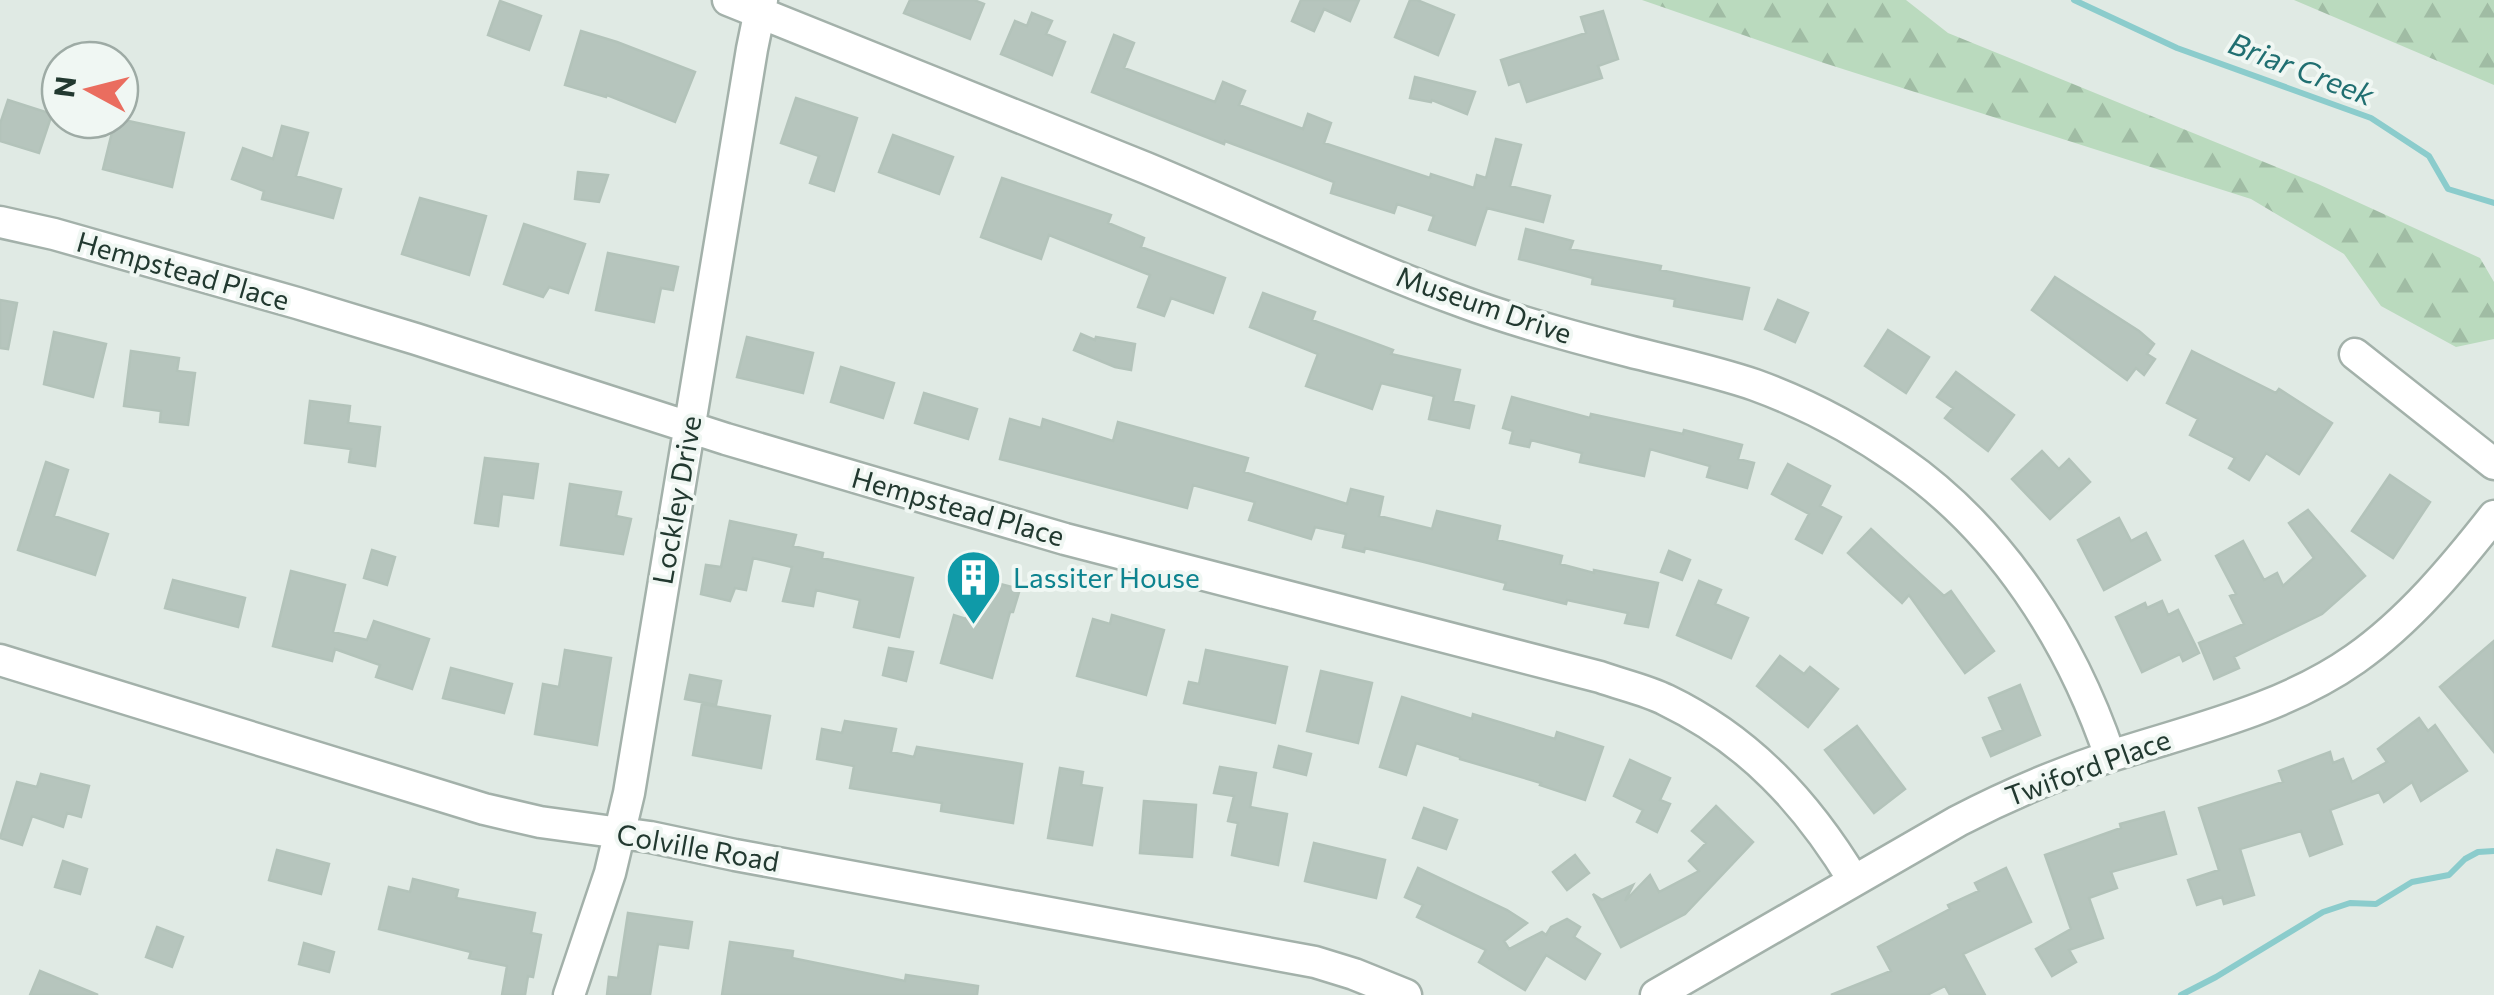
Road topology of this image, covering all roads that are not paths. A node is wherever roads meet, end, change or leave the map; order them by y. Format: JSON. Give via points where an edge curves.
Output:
{"nodes":[{"id":1,"x":728,"y":0,"type":"edge"},
{"id":2,"x":761,"y":6,"type":"edge"},
{"id":3,"x":0,"y":222,"type":"edge"},
{"id":4,"x":2354,"y":354,"type":"dead end"},
{"id":5,"x":690,"y":427,"type":"junction"},
{"id":6,"x":2494,"y":464,"type":"edge"},
{"id":7,"x":2494,"y":516,"type":"edge"},
{"id":8,"x":0,"y":660,"type":"edge"},
{"id":9,"x":2110,"y":756,"type":"junction"},
{"id":10,"x":621,"y":833,"type":"junction"},
{"id":11,"x":1854,"y":880,"type":"junction"},
{"id":12,"x":570,"y":995,"type":"edge"},
{"id":13,"x":1406,"y":995,"type":"edge"},
{"id":14,"x":1656,"y":995,"type":"edge"}],
"edges":[{"from":1,"to":2,"type":"street","name":"Museum Drive"},
{"from":2,"to":5,"type":"street","name":"Lockley Drive"},
{"from":2,"to":9,"type":"street","name":"Museum Drive","via":[[1460,301],[1754,385],[1844,424],[1941,493],[1986,538],[2056,633]]},
{"from":3,"to":5,"type":"street","name":"Hempstead Place","via":[[297,303]]},
{"from":4,"to":6,"type":"street"},
{"from":5,"to":10,"type":"street","name":"Lockley Drive"},
{"from":5,"to":11,"type":"street","name":"Hempstead Place","via":[[1065,538],[1664,699],[1720,729],[1776,776]]},
{"from":7,"to":9,"type":"street","name":"Twiford Place","via":[[2416,606],[2353,661],[2275,701]]},
{"from":8,"to":10,"type":"street","name":"Colville Road","via":[[472,806]]},
{"from":9,"to":11,"type":"street","name":"Twiford Place","via":[[2000,800]]},
{"from":10,"to":12,"type":"street","name":"Lockley Drive"},
{"from":10,"to":13,"type":"street","name":"Colville Road","via":[[1315,962]]},
{"from":11,"to":14,"type":"street","name":"Twiford Place"}]}
